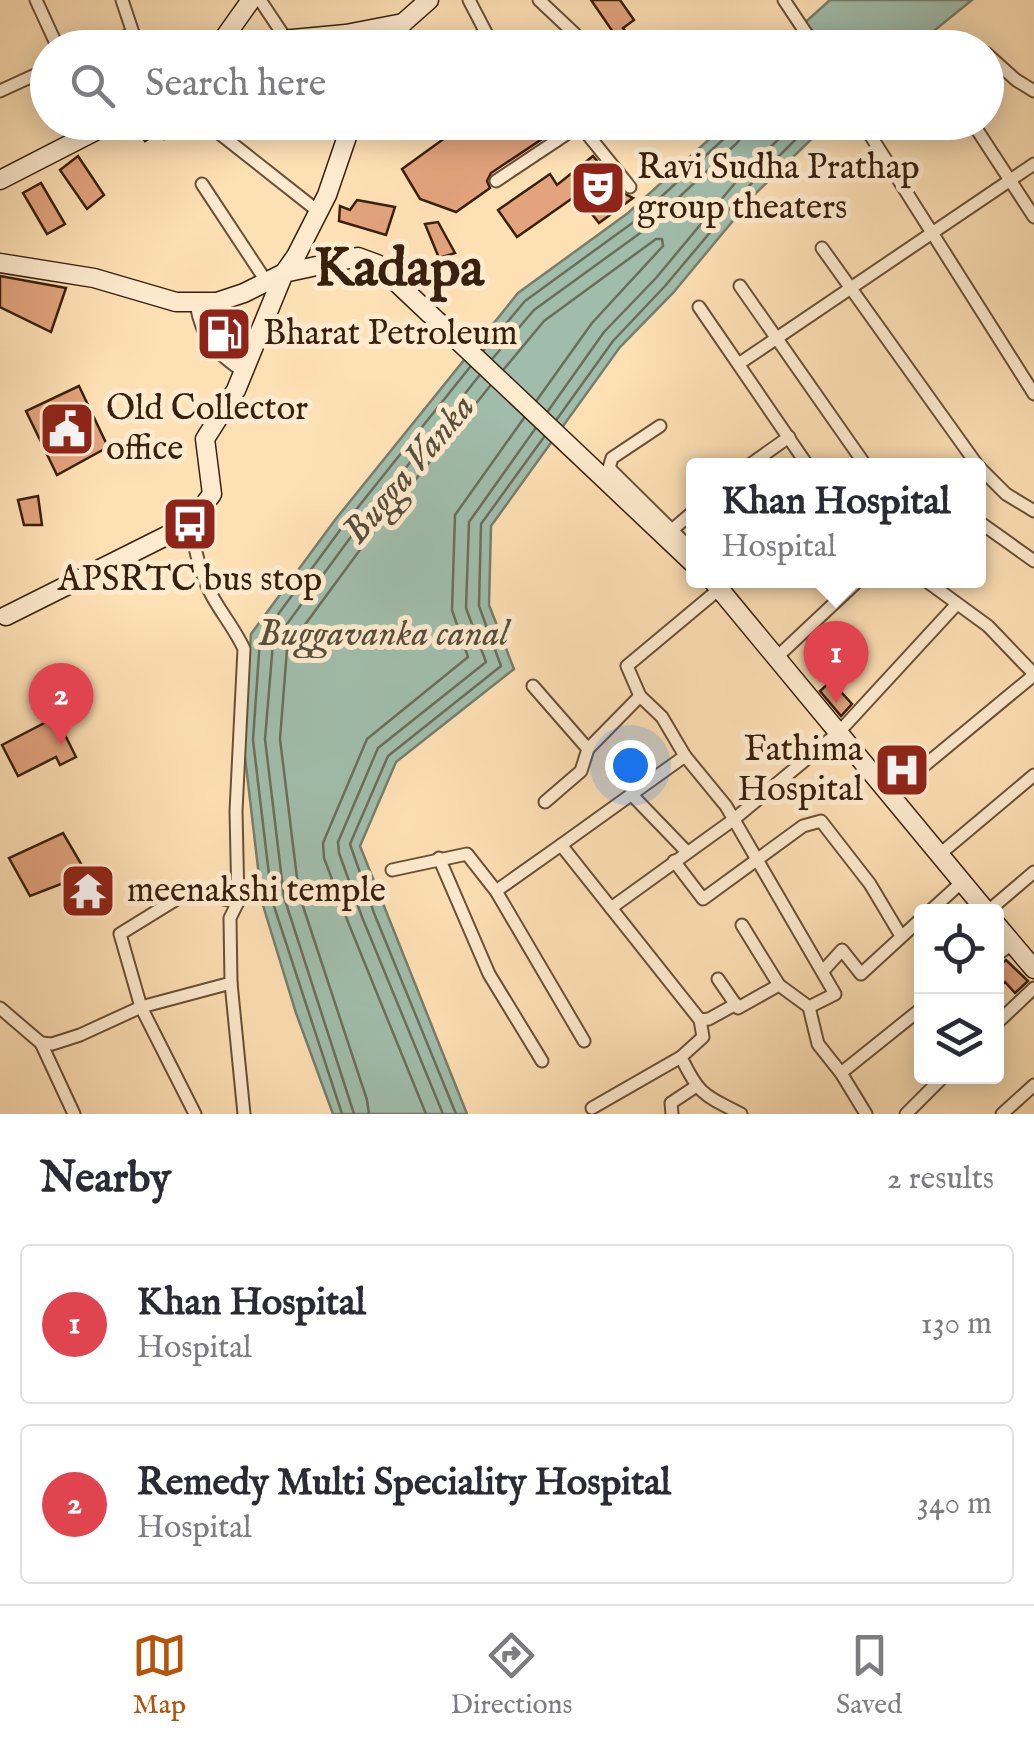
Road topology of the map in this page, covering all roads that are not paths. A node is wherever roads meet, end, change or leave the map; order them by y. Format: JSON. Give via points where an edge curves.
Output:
{"nodes":[{"id":1,"x":36,"y":0,"type":"edge"},
{"id":2,"x":122,"y":0,"type":"edge"},
{"id":3,"x":251,"y":0,"type":"edge"},
{"id":4,"x":260,"y":0,"type":"edge"},
{"id":5,"x":429,"y":0,"type":"edge"},
{"id":6,"x":470,"y":0,"type":"edge"},
{"id":7,"x":540,"y":0,"type":"edge"},
{"id":8,"x":784,"y":0,"type":"edge"},
{"id":9,"x":402,"y":23,"type":"junction"},
{"id":10,"x":50,"y":30,"type":"edge"},
{"id":11,"x":132,"y":30,"type":"edge"},
{"id":12,"x":230,"y":30,"type":"edge"},
{"id":13,"x":280,"y":30,"type":"edge"},
{"id":14,"x":366,"y":30,"type":"edge"},
{"id":15,"x":396,"y":30,"type":"edge"},
{"id":16,"x":485,"y":30,"type":"edge"},
{"id":17,"x":572,"y":30,"type":"edge"},
{"id":18,"x":804,"y":30,"type":"edge"},
{"id":19,"x":1004,"y":69,"type":"edge"},
{"id":20,"x":30,"y":77,"type":"edge"},
{"id":21,"x":0,"y":91,"type":"edge"},
{"id":22,"x":1034,"y":91,"type":"edge"},
{"id":23,"x":78,"y":140,"type":"edge"},
{"id":24,"x":228,"y":140,"type":"edge"},
{"id":25,"x":341,"y":140,"type":"edge"},
{"id":26,"x":591,"y":140,"type":"edge"},
{"id":27,"x":873,"y":140,"type":"edge"},
{"id":28,"x":983,"y":140,"type":"edge"},
{"id":29,"x":556,"y":141,"type":"edge"},
{"id":30,"x":1034,"y":164,"type":"edge"},
{"id":31,"x":0,"y":180,"type":"edge"},
{"id":32,"x":496,"y":182,"type":"dead end"},
{"id":33,"x":1010,"y":182,"type":"junction"},
{"id":34,"x":202,"y":184,"type":"dead end"},
{"id":35,"x":630,"y":187,"type":"dead end"},
{"id":36,"x":318,"y":212,"type":"junction"},
{"id":37,"x":1034,"y":217,"type":"edge"},
{"id":38,"x":930,"y":234,"type":"junction"},
{"id":39,"x":822,"y":248,"type":"dead end"},
{"id":40,"x":0,"y":264,"type":"edge"},
{"id":41,"x":284,"y":272,"type":"junction"},
{"id":42,"x":266,"y":281,"type":"junction"},
{"id":43,"x":740,"y":286,"type":"dead end"},
{"id":44,"x":850,"y":286,"type":"junction"},
{"id":45,"x":196,"y":304,"type":"junction"},
{"id":46,"x":699,"y":307,"type":"dead end"},
{"id":47,"x":777,"y":338,"type":"junction"},
{"id":48,"x":740,"y":364,"type":"junction"},
{"id":49,"x":244,"y":372,"type":"junction"},
{"id":50,"x":1034,"y":394,"type":"edge"},
{"id":51,"x":660,"y":426,"type":"dead end"},
{"id":52,"x":788,"y":437,"type":"junction"},
{"id":53,"x":759,"y":458,"type":"edge"},
{"id":54,"x":802,"y":458,"type":"edge"},
{"id":55,"x":860,"y":458,"type":"edge"},
{"id":56,"x":972,"y":458,"type":"edge"},
{"id":57,"x":986,"y":474,"type":"edge"},
{"id":58,"x":1034,"y":510,"type":"edge"},
{"id":59,"x":686,"y":518,"type":"edge"},
{"id":60,"x":190,"y":524,"type":"junction"},
{"id":61,"x":986,"y":527,"type":"edge"},
{"id":62,"x":672,"y":530,"type":"junction"},
{"id":63,"x":686,"y":544,"type":"edge"},
{"id":64,"x":686,"y":556,"type":"edge"},
{"id":65,"x":1034,"y":561,"type":"edge"},
{"id":66,"x":716,"y":588,"type":"edge"},
{"id":67,"x":726,"y":588,"type":"edge"},
{"id":68,"x":850,"y":588,"type":"edge"},
{"id":69,"x":935,"y":588,"type":"edge"},
{"id":70,"x":956,"y":605,"type":"junction"},
{"id":71,"x":4,"y":616,"type":"edge"},
{"id":72,"x":777,"y":657,"type":"junction"},
{"id":73,"x":1034,"y":674,"type":"edge"},
{"id":74,"x":533,"y":686,"type":"dead end"},
{"id":75,"x":640,"y":696,"type":"junction"},
{"id":76,"x":839,"y":732,"type":"junction"},
{"id":77,"x":588,"y":749,"type":"junction"},
{"id":78,"x":685,"y":756,"type":"junction"},
{"id":79,"x":1034,"y":775,"type":"edge"},
{"id":80,"x":890,"y":794,"type":"junction"},
{"id":81,"x":632,"y":796,"type":"junction"},
{"id":82,"x":545,"y":802,"type":"dead end"},
{"id":83,"x":732,"y":820,"type":"junction"},
{"id":84,"x":562,"y":845,"type":"junction"},
{"id":85,"x":687,"y":852,"type":"junction"},
{"id":86,"x":940,"y":854,"type":"junction"},
{"id":87,"x":438,"y":858,"type":"junction"},
{"id":88,"x":756,"y":858,"type":"junction"},
{"id":89,"x":674,"y":861,"type":"junction"},
{"id":90,"x":392,"y":870,"type":"dead end"},
{"id":91,"x":1034,"y":872,"type":"edge"},
{"id":92,"x":962,"y":882,"type":"junction"},
{"id":93,"x":496,"y":891,"type":"junction"},
{"id":94,"x":238,"y":902,"type":"junction"},
{"id":95,"x":937,"y":904,"type":"edge"},
{"id":96,"x":980,"y":904,"type":"edge"},
{"id":97,"x":996,"y":904,"type":"edge"},
{"id":98,"x":611,"y":908,"type":"junction"},
{"id":99,"x":742,"y":925,"type":"dead end"},
{"id":100,"x":914,"y":925,"type":"edge"},
{"id":101,"x":1004,"y":933,"type":"edge"},
{"id":102,"x":901,"y":936,"type":"junction"},
{"id":103,"x":1013,"y":944,"type":"junction"},
{"id":104,"x":1004,"y":950,"type":"edge"},
{"id":105,"x":1034,"y":970,"type":"edge"},
{"id":106,"x":823,"y":971,"type":"junction"},
{"id":107,"x":718,"y":979,"type":"dead end"},
{"id":108,"x":231,"y":982,"type":"junction"},
{"id":109,"x":779,"y":985,"type":"junction"},
{"id":110,"x":1034,"y":988,"type":"edge"},
{"id":111,"x":736,"y":1004,"type":"junction"},
{"id":112,"x":141,"y":1006,"type":"junction"},
{"id":113,"x":809,"y":1007,"type":"junction"},
{"id":114,"x":0,"y":1008,"type":"edge"},
{"id":115,"x":914,"y":1014,"type":"edge"},
{"id":116,"x":1004,"y":1016,"type":"edge"},
{"id":117,"x":700,"y":1020,"type":"junction"},
{"id":118,"x":584,"y":1042,"type":"dead end"},
{"id":119,"x":40,"y":1043,"type":"junction"},
{"id":120,"x":681,"y":1056,"type":"junction"},
{"id":121,"x":542,"y":1060,"type":"dead end"},
{"id":122,"x":841,"y":1072,"type":"junction"},
{"id":123,"x":936,"y":1084,"type":"edge"},
{"id":124,"x":1034,"y":1085,"type":"edge"},
{"id":125,"x":695,"y":1087,"type":"junction"},
{"id":126,"x":592,"y":1108,"type":"dead end"},
{"id":127,"x":74,"y":1114,"type":"edge"},
{"id":128,"x":195,"y":1114,"type":"edge"},
{"id":129,"x":244,"y":1114,"type":"edge"},
{"id":130,"x":672,"y":1114,"type":"edge"},
{"id":131,"x":740,"y":1114,"type":"edge"},
{"id":132,"x":866,"y":1114,"type":"edge"},
{"id":133,"x":906,"y":1114,"type":"edge"},
{"id":134,"x":1002,"y":1114,"type":"edge"}],
"edges":[{"from":1,"to":10,"type":"street"},
{"from":2,"to":11,"type":"street"},
{"from":3,"to":12,"type":"street"},
{"from":4,"to":13,"type":"street"},
{"from":5,"to":9,"type":"street"},
{"from":6,"to":16,"type":"street"},
{"from":7,"to":17,"type":"street"},
{"from":8,"to":18,"type":"street"},
{"from":9,"to":14,"type":"street"},
{"from":9,"to":15,"type":"street"},
{"from":19,"to":22,"type":"street"},
{"from":20,"to":21,"type":"street"},
{"from":23,"to":31,"type":"street"},
{"from":24,"to":36,"type":"street"},
{"from":25,"to":36,"type":"street"},
{"from":26,"to":35,"type":"street"},
{"from":27,"to":38,"type":"street"},
{"from":28,"to":33,"type":"street"},
{"from":29,"to":32,"type":"street"},
{"from":30,"to":33,"type":"street"},
{"from":33,"to":37,"type":"street"},
{"from":33,"to":38,"type":"street"},
{"from":34,"to":42,"type":"street"},
{"from":36,"to":41,"type":"street"},
{"from":38,"to":44,"type":"street"},
{"from":38,"to":50,"type":"street"},
{"from":39,"to":44,"type":"street"},
{"from":40,"to":45,"type":"street","via":[[94,278]]},
{"from":41,"to":42,"type":"street"},
{"from":41,"to":49,"type":"street"},
{"from":41,"to":64,"type":"street","via":[[358,258],[377,264]]},
{"from":42,"to":45,"type":"street","via":[[244,294]]},
{"from":43,"to":47,"type":"street"},
{"from":44,"to":47,"type":"street"},
{"from":44,"to":56,"type":"street"},
{"from":45,"to":49,"type":"street","via":[[208,340]]},
{"from":46,"to":48,"type":"street"},
{"from":47,"to":48,"type":"street"},
{"from":47,"to":55,"type":"street"},
{"from":48,"to":52,"type":"street"},
{"from":49,"to":60,"type":"street","via":[[205,439],[212,494]]},
{"from":51,"to":62,"type":"street","via":[[612,458],[609,468]]},
{"from":52,"to":53,"type":"street"},
{"from":52,"to":54,"type":"street"},
{"from":57,"to":58,"type":"street"},
{"from":59,"to":62,"type":"street"},
{"from":60,"to":71,"type":"street"},
{"from":60,"to":94,"type":"street","via":[[197,562],[244,649]]},
{"from":61,"to":65,"type":"street"},
{"from":62,"to":63,"type":"street"},
{"from":66,"to":75,"type":"street","via":[[627,666]]},
{"from":67,"to":72,"type":"street"},
{"from":68,"to":72,"type":"street"},
{"from":69,"to":70,"type":"street"},
{"from":70,"to":73,"type":"street","via":[[988,626]]},
{"from":70,"to":76,"type":"street"},
{"from":72,"to":76,"type":"street"},
{"from":73,"to":80,"type":"street"},
{"from":74,"to":77,"type":"street"},
{"from":75,"to":77,"type":"street"},
{"from":75,"to":78,"type":"street"},
{"from":76,"to":80,"type":"street"},
{"from":76,"to":83,"type":"street"},
{"from":77,"to":82,"type":"street","via":[[581,770]]},
{"from":78,"to":81,"type":"street"},
{"from":78,"to":83,"type":"street"},
{"from":79,"to":86,"type":"street"},
{"from":80,"to":86,"type":"street"},
{"from":81,"to":84,"type":"street"},
{"from":81,"to":85,"type":"street"},
{"from":83,"to":85,"type":"street"},
{"from":83,"to":88,"type":"street"},
{"from":84,"to":93,"type":"street"},
{"from":84,"to":98,"type":"street"},
{"from":85,"to":89,"type":"street"},
{"from":86,"to":92,"type":"street"},
{"from":87,"to":90,"type":"street"},
{"from":87,"to":93,"type":"street","via":[[469,854]]},
{"from":87,"to":121,"type":"street","via":[[490,974]]},
{"from":88,"to":89,"type":"street","via":[[703,898]]},
{"from":88,"to":102,"type":"street","via":[[821,821]]},
{"from":88,"to":106,"type":"street"},
{"from":89,"to":98,"type":"street"},
{"from":91,"to":97,"type":"street"},
{"from":92,"to":95,"type":"street"},
{"from":92,"to":96,"type":"street"},
{"from":93,"to":118,"type":"street"},
{"from":94,"to":108,"type":"street","via":[[230,918]]},
{"from":94,"to":112,"type":"street","via":[[188,892],[120,934]]},
{"from":98,"to":117,"type":"street"},
{"from":99,"to":109,"type":"street"},
{"from":100,"to":102,"type":"street"},
{"from":101,"to":103,"type":"street"},
{"from":102,"to":106,"type":"street","via":[[861,974],[842,950]]},
{"from":103,"to":104,"type":"street"},
{"from":103,"to":105,"type":"street"},
{"from":106,"to":113,"type":"street","via":[[834,994]]},
{"from":107,"to":111,"type":"street"},
{"from":108,"to":112,"type":"street"},
{"from":108,"to":129,"type":"street"},
{"from":109,"to":111,"type":"street"},
{"from":109,"to":113,"type":"street"},
{"from":110,"to":116,"type":"street"},
{"from":111,"to":117,"type":"street"},
{"from":112,"to":119,"type":"street","via":[[64,1042]]},
{"from":112,"to":128,"type":"street"},
{"from":113,"to":122,"type":"street","via":[[818,1044]]},
{"from":114,"to":119,"type":"street"},
{"from":115,"to":122,"type":"street"},
{"from":117,"to":120,"type":"street","via":[[703,1036]]},
{"from":119,"to":127,"type":"street"},
{"from":120,"to":125,"type":"street"},
{"from":120,"to":126,"type":"street"},
{"from":122,"to":132,"type":"street"},
{"from":123,"to":133,"type":"street"},
{"from":124,"to":134,"type":"street"},
{"from":125,"to":130,"type":"street","via":[[671,1103]]},
{"from":125,"to":131,"type":"street"}]}
